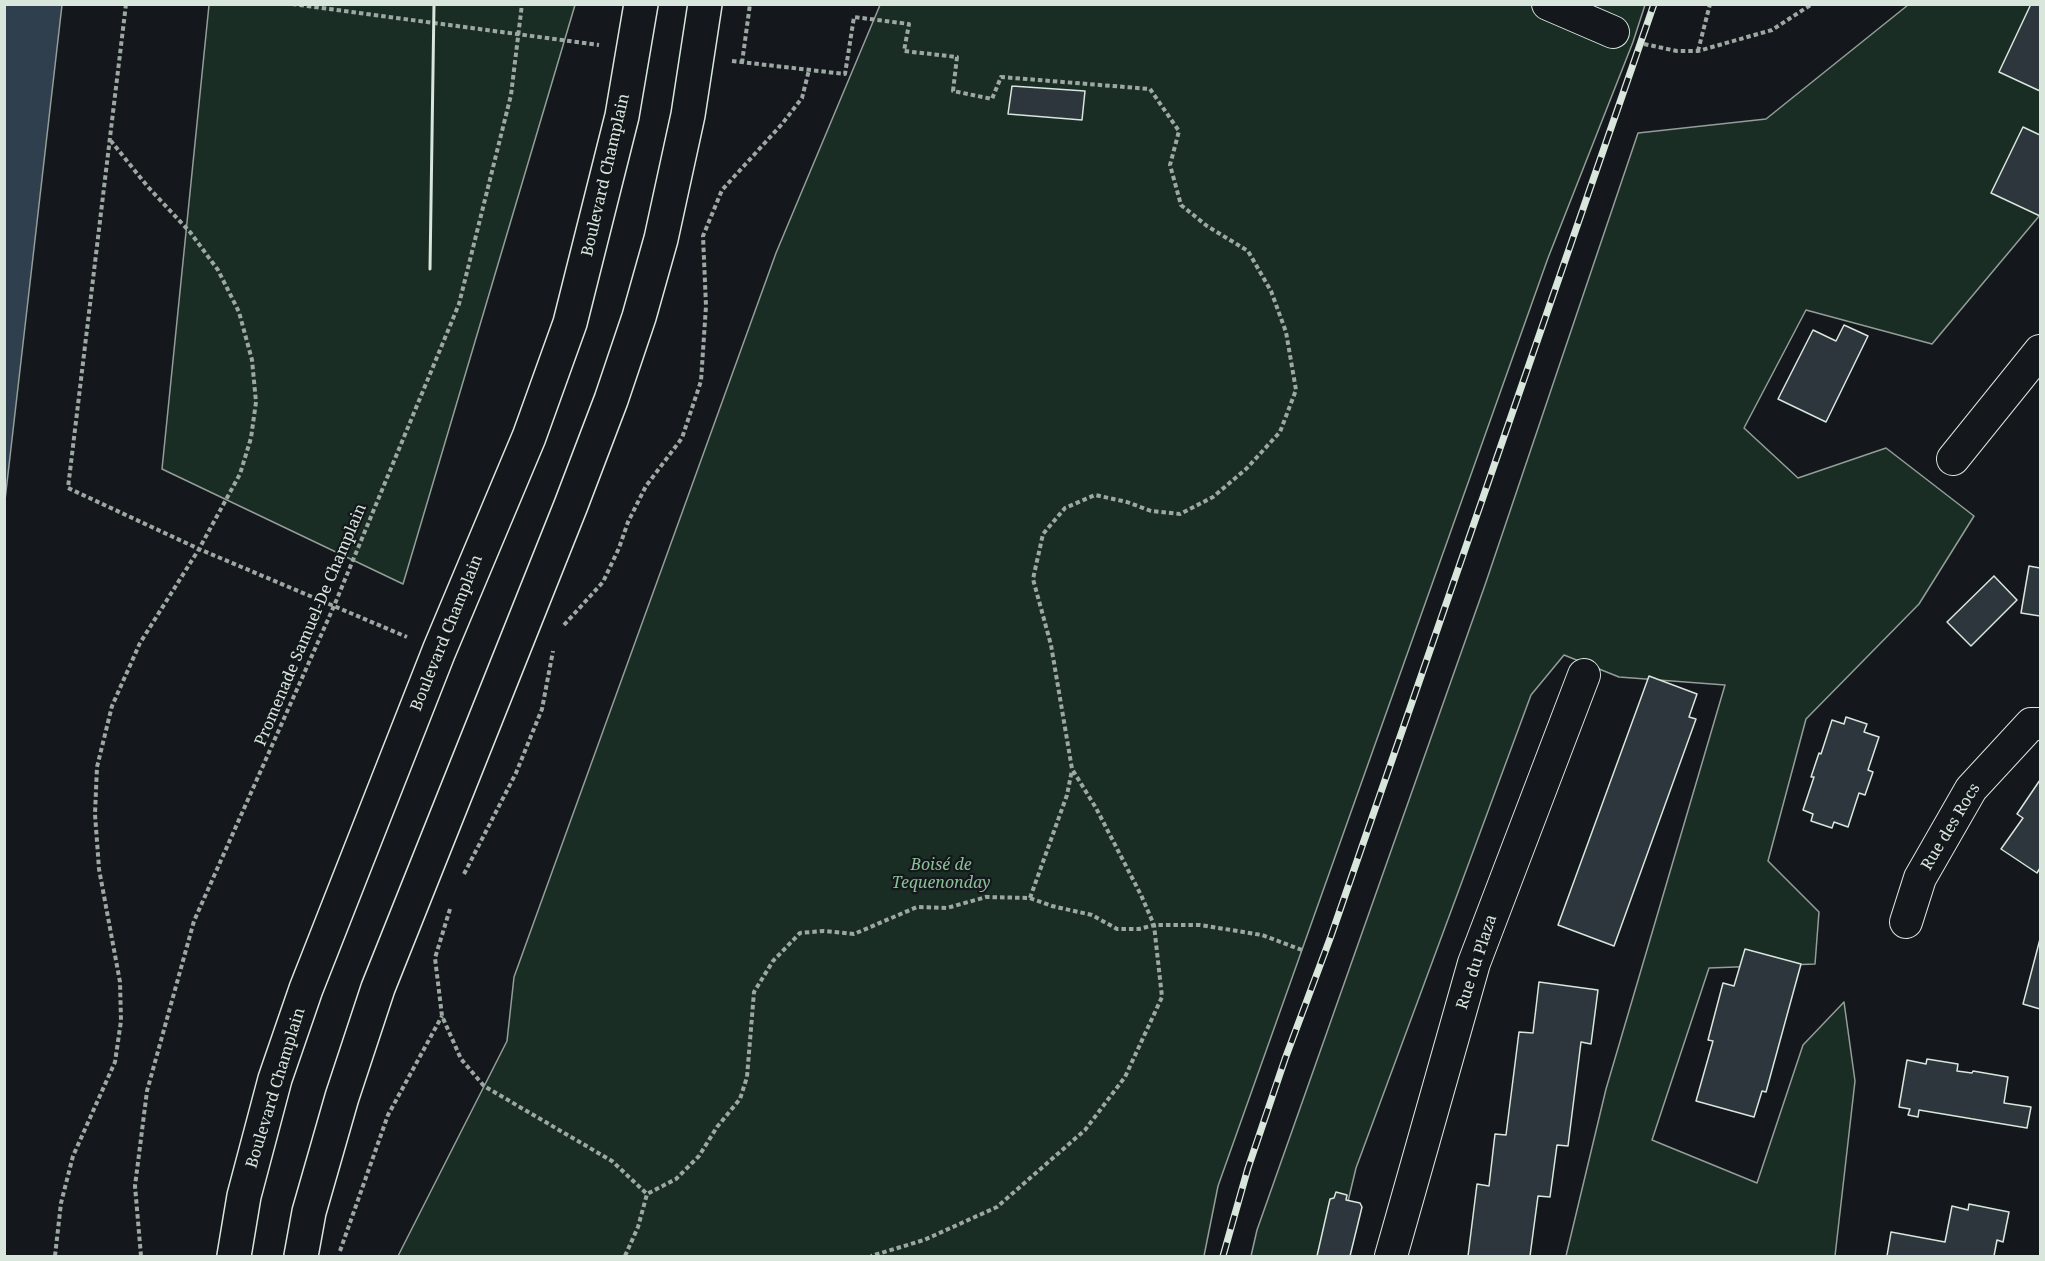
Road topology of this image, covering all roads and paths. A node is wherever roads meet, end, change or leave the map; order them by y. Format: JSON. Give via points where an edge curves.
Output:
{"nodes":[{"id":1,"x":126,"y":4,"type":"edge"},
{"id":2,"x":292,"y":4,"type":"edge"},
{"id":3,"x":522,"y":4,"type":"edge"},
{"id":4,"x":640,"y":4,"type":"edge"},
{"id":5,"x":705,"y":4,"type":"edge"},
{"id":6,"x":750,"y":4,"type":"edge"},
{"id":7,"x":1548,"y":4,"type":"edge"},
{"id":8,"x":1710,"y":4,"type":"edge"},
{"id":9,"x":1812,"y":4,"type":"edge"},
{"id":10,"x":1613,"y":32,"type":"joint"},
{"id":11,"x":519,"y":33,"type":"junction"},
{"id":12,"x":634,"y":50,"type":"junction"},
{"id":13,"x":1698,"y":51,"type":"junction"},
{"id":14,"x":698,"y":56,"type":"junction"},
{"id":15,"x":742,"y":63,"type":"junction"},
{"id":16,"x":809,"y":70,"type":"junction"},
{"id":17,"x":111,"y":141,"type":"junction"},
{"id":18,"x":2040,"y":351,"type":"edge"},
{"id":19,"x":1953,"y":459,"type":"dead end"},
{"id":20,"x":199,"y":549,"type":"junction"},
{"id":21,"x":334,"y":606,"type":"junction"},
{"id":22,"x":561,"y":632,"type":"dead end"},
{"id":23,"x":557,"y":641,"type":"dead end"},
{"id":24,"x":439,"y":651,"type":"junction"},
{"id":25,"x":1584,"y":675,"type":"dead end"},
{"id":26,"x":2040,"y":724,"type":"edge"},
{"id":27,"x":1072,"y":769,"type":"junction"},
{"id":28,"x":462,"y":877,"type":"dead end"},
{"id":29,"x":1030,"y":898,"type":"junction"},
{"id":30,"x":451,"y":907,"type":"dead end"},
{"id":31,"x":1906,"y":922,"type":"dead end"},
{"id":32,"x":1154,"y":926,"type":"junction"},
{"id":33,"x":1302,"y":950,"type":"dead end"},
{"id":34,"x":442,"y":1016,"type":"junction"},
{"id":35,"x":647,"y":1194,"type":"junction"},
{"id":36,"x":55,"y":1257,"type":"edge"},
{"id":37,"x":141,"y":1257,"type":"edge"},
{"id":38,"x":234,"y":1257,"type":"edge"},
{"id":39,"x":301,"y":1257,"type":"edge"},
{"id":40,"x":338,"y":1257,"type":"edge"},
{"id":41,"x":625,"y":1257,"type":"edge"},
{"id":42,"x":871,"y":1257,"type":"edge"},
{"id":43,"x":1390,"y":1257,"type":"edge"}],
"edges":[{"from":1,"to":17,"type":"path"},
{"from":2,"to":11,"type":"path"},
{"from":3,"to":11,"type":"path","name":"Promenade Samuel-De Champlain"},
{"from":4,"to":12,"type":"main road","name":"Boulevard Champlain"},
{"from":5,"to":14,"type":"main road"},
{"from":6,"to":15,"type":"path"},
{"from":7,"to":10,"type":"street"},
{"from":8,"to":13,"type":"path"},
{"from":9,"to":13,"type":"path","via":[[1772,30]]},
{"from":10,"to":13,"type":"path","via":[[1633,42]]},
{"from":11,"to":12,"type":"path"},
{"from":11,"to":21,"type":"path","name":"Promenade Samuel-De Champlain","via":[[511,95],[459,304]]},
{"from":12,"to":24,"type":"main road","name":"Boulevard Champlain","via":[[622,116],[570,323],[529,437]]},
{"from":14,"to":15,"type":"path"},
{"from":14,"to":39,"type":"main road","via":[[663,227],[639,317],[571,505],[378,988],[309,1212]]},
{"from":15,"to":16,"type":"path"},
{"from":16,"to":22,"type":"path","via":[[802,98],[722,190],[703,236],[706,306],[701,381],[682,438],[646,486],[603,582],[565,622]]},
{"from":16,"to":27,"type":"path","via":[[845,74],[854,17],[909,24],[904,51],[957,57],[953,91],[992,99],[1001,77],[1150,89],[1179,131],[1170,165],[1181,205],[1248,250],[1271,291],[1286,332],[1296,390],[1280,432],[1253,462],[1213,497],[1180,514],[1151,511],[1095,495],[1065,508],[1043,534],[1034,579],[1051,645]]},
{"from":17,"to":20,"type":"path","via":[[218,270],[239,312],[252,360],[256,402],[251,438],[240,474]]},
{"from":17,"to":20,"type":"path","via":[[68,488]]},
{"from":18,"to":19,"type":"street"},
{"from":20,"to":21,"type":"path"},
{"from":20,"to":36,"type":"path","via":[[140,644],[112,706],[97,767],[99,869],[120,982],[122,1021],[115,1062],[73,1156],[61,1203]]},
{"from":21,"to":24,"type":"path"},
{"from":21,"to":37,"type":"path","name":"Promenade Samuel-De Champlain","via":[[194,921],[147,1091],[135,1186]]},
{"from":23,"to":28,"type":"path","via":[[542,709],[516,773]]},
{"from":24,"to":38,"type":"main road","name":"Boulevard Champlain","via":[[306,989],[275,1079],[244,1196]]},
{"from":25,"to":43,"type":"street","name":"Rue du Plaza","via":[[1474,963]]},
{"from":26,"to":31,"type":"street","name":"Rue des Rocs","via":[[2031,724],[1971,789],[1920,878]]},
{"from":27,"to":29,"type":"path","via":[[1067,795]]},
{"from":27,"to":32,"type":"path","via":[[1096,808]]},
{"from":29,"to":32,"type":"path","via":[[1092,915],[1117,929]]},
{"from":29,"to":35,"type":"path","via":[[986,897],[947,908],[916,907],[854,934],[800,933],[773,961],[754,992],[747,1077],[740,1099],[699,1156],[676,1179]]},
{"from":30,"to":34,"type":"path","via":[[435,958]]},
{"from":32,"to":33,"type":"path","via":[[1200,925],[1241,931]]},
{"from":32,"to":42,"type":"path","via":[[1162,997],[1125,1077],[1084,1130],[997,1207],[924,1240]]},
{"from":34,"to":35,"type":"path","via":[[461,1059],[484,1086],[612,1161]]},
{"from":34,"to":40,"type":"path","via":[[387,1115]]},
{"from":35,"to":41,"type":"path"}]}
